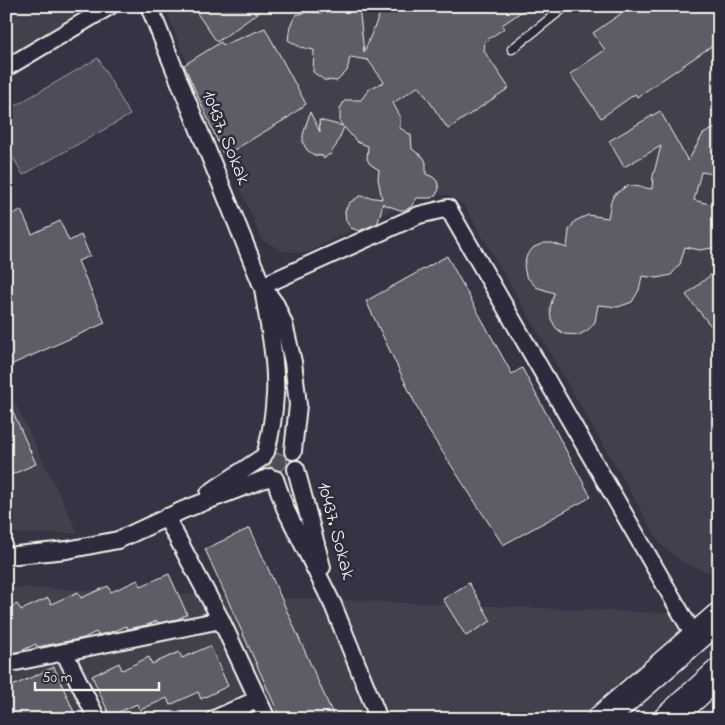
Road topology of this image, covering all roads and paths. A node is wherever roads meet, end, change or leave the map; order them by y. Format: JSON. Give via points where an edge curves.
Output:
{"nodes":[{"id":1,"x":110,"y":6,"type":"edge"},
{"id":2,"x":149,"y":6,"type":"edge"},
{"id":3,"x":566,"y":6,"type":"edge"},
{"id":4,"x":512,"y":49,"type":"dead end"},
{"id":5,"x":6,"y":68,"type":"edge"},
{"id":6,"x":262,"y":286,"type":"junction"},
{"id":7,"x":293,"y":451,"type":"junction"},
{"id":8,"x":265,"y":454,"type":"junction"},
{"id":9,"x":296,"y":469,"type":"junction"},
{"id":10,"x":272,"y":478,"type":"junction"},
{"id":11,"x":183,"y":510,"type":"junction"},
{"id":12,"x":166,"y":517,"type":"junction"},
{"id":13,"x":6,"y":556,"type":"edge"},
{"id":14,"x":333,"y":606,"type":"junction"},
{"id":15,"x":719,"y":617,"type":"edge"},
{"id":16,"x":222,"y":620,"type":"junction"},
{"id":17,"x":696,"y":639,"type":"junction"},
{"id":18,"x":64,"y":652,"type":"junction"},
{"id":19,"x":6,"y":664,"type":"edge"},
{"id":20,"x":719,"y":673,"type":"edge"},
{"id":21,"x":258,"y":699,"type":"junction"},
{"id":22,"x":97,"y":719,"type":"edge"},
{"id":23,"x":214,"y":719,"type":"edge"},
{"id":24,"x":267,"y":719,"type":"edge"},
{"id":25,"x":380,"y":719,"type":"edge"},
{"id":26,"x":602,"y":719,"type":"edge"},
{"id":27,"x":668,"y":719,"type":"edge"}],
"edges":[{"from":1,"to":5,"type":"street"},
{"from":2,"to":6,"type":"street","name":"10437. Sokak"},
{"from":3,"to":4,"type":"lane"},
{"from":6,"to":7,"type":"street","name":"10437. Sokak","via":[[276,305],[284,324],[293,362],[298,405]]},
{"from":6,"to":8,"type":"street","name":"10437. Sokak","via":[[276,394]]},
{"from":6,"to":17,"type":"street","via":[[419,215],[448,208]]},
{"from":7,"to":8,"type":"street","via":[[276,446]]},
{"from":7,"to":9,"type":"street","via":[[297,459]]},
{"from":8,"to":10,"type":"street","via":[[263,468]]},
{"from":8,"to":11,"type":"street"},
{"from":9,"to":10,"type":"street","via":[[285,479]]},
{"from":9,"to":14,"type":"street","name":"10437. Sokak"},
{"from":10,"to":11,"type":"street"},
{"from":10,"to":14,"type":"street","name":"10437. Sokak"},
{"from":11,"to":12,"type":"street"},
{"from":12,"to":13,"type":"street","via":[[118,540],[67,550]]},
{"from":12,"to":16,"type":"street"},
{"from":14,"to":25,"type":"street","name":"10437. Sokak"},
{"from":15,"to":17,"type":"highway"},
{"from":16,"to":18,"type":"street"},
{"from":16,"to":21,"type":"street"},
{"from":17,"to":26,"type":"highway"},
{"from":18,"to":19,"type":"street"},
{"from":18,"to":22,"type":"street"},
{"from":20,"to":27,"type":"highway"},
{"from":21,"to":23,"type":"street"},
{"from":21,"to":24,"type":"street"}]}
